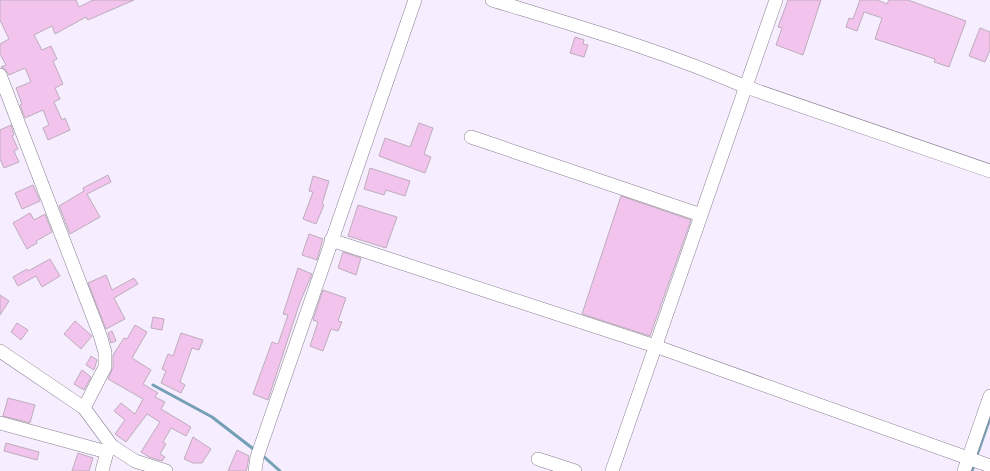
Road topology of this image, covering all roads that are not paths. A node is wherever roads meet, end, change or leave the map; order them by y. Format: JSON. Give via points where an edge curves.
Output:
{"nodes":[{"id":1,"x":415,"y":0,"type":"edge"},
{"id":2,"x":492,"y":0,"type":"edge"},
{"id":3,"x":776,"y":0,"type":"edge"},
{"id":4,"x":0,"y":75,"type":"edge"},
{"id":5,"x":746,"y":87,"type":"junction"},
{"id":6,"x":471,"y":137,"type":"dead end"},
{"id":7,"x":990,"y":171,"type":"edge"},
{"id":8,"x":701,"y":216,"type":"junction"},
{"id":9,"x":331,"y":240,"type":"junction"},
{"id":10,"x":656,"y":346,"type":"junction"},
{"id":11,"x":0,"y":351,"type":"edge"},
{"id":12,"x":990,"y":396,"type":"edge"},
{"id":13,"x":84,"y":408,"type":"junction"},
{"id":14,"x":0,"y":423,"type":"edge"},
{"id":15,"x":110,"y":449,"type":"junction"},
{"id":16,"x":538,"y":459,"type":"dead end"},
{"id":17,"x":977,"y":461,"type":"edge"},
{"id":18,"x":102,"y":471,"type":"edge"},
{"id":19,"x":166,"y":471,"type":"edge"},
{"id":20,"x":255,"y":471,"type":"edge"},
{"id":21,"x":575,"y":471,"type":"edge"},
{"id":22,"x":612,"y":471,"type":"edge"},
{"id":23,"x":964,"y":471,"type":"edge"}],
"edges":[{"from":1,"to":9,"type":"street"},
{"from":2,"to":5,"type":"street","via":[[713,72]]},
{"from":3,"to":5,"type":"street"},
{"from":4,"to":13,"type":"street","via":[[105,352],[105,367]]},
{"from":5,"to":7,"type":"street"},
{"from":5,"to":8,"type":"street"},
{"from":6,"to":8,"type":"street"},
{"from":8,"to":10,"type":"street"},
{"from":9,"to":10,"type":"street"},
{"from":9,"to":20,"type":"street"},
{"from":10,"to":17,"type":"street"},
{"from":10,"to":22,"type":"street"},
{"from":11,"to":13,"type":"street"},
{"from":12,"to":17,"type":"street"},
{"from":13,"to":15,"type":"street"},
{"from":14,"to":15,"type":"street"},
{"from":15,"to":18,"type":"street"},
{"from":15,"to":19,"type":"street","via":[[135,461]]},
{"from":16,"to":21,"type":"street"},
{"from":17,"to":23,"type":"street"}]}
